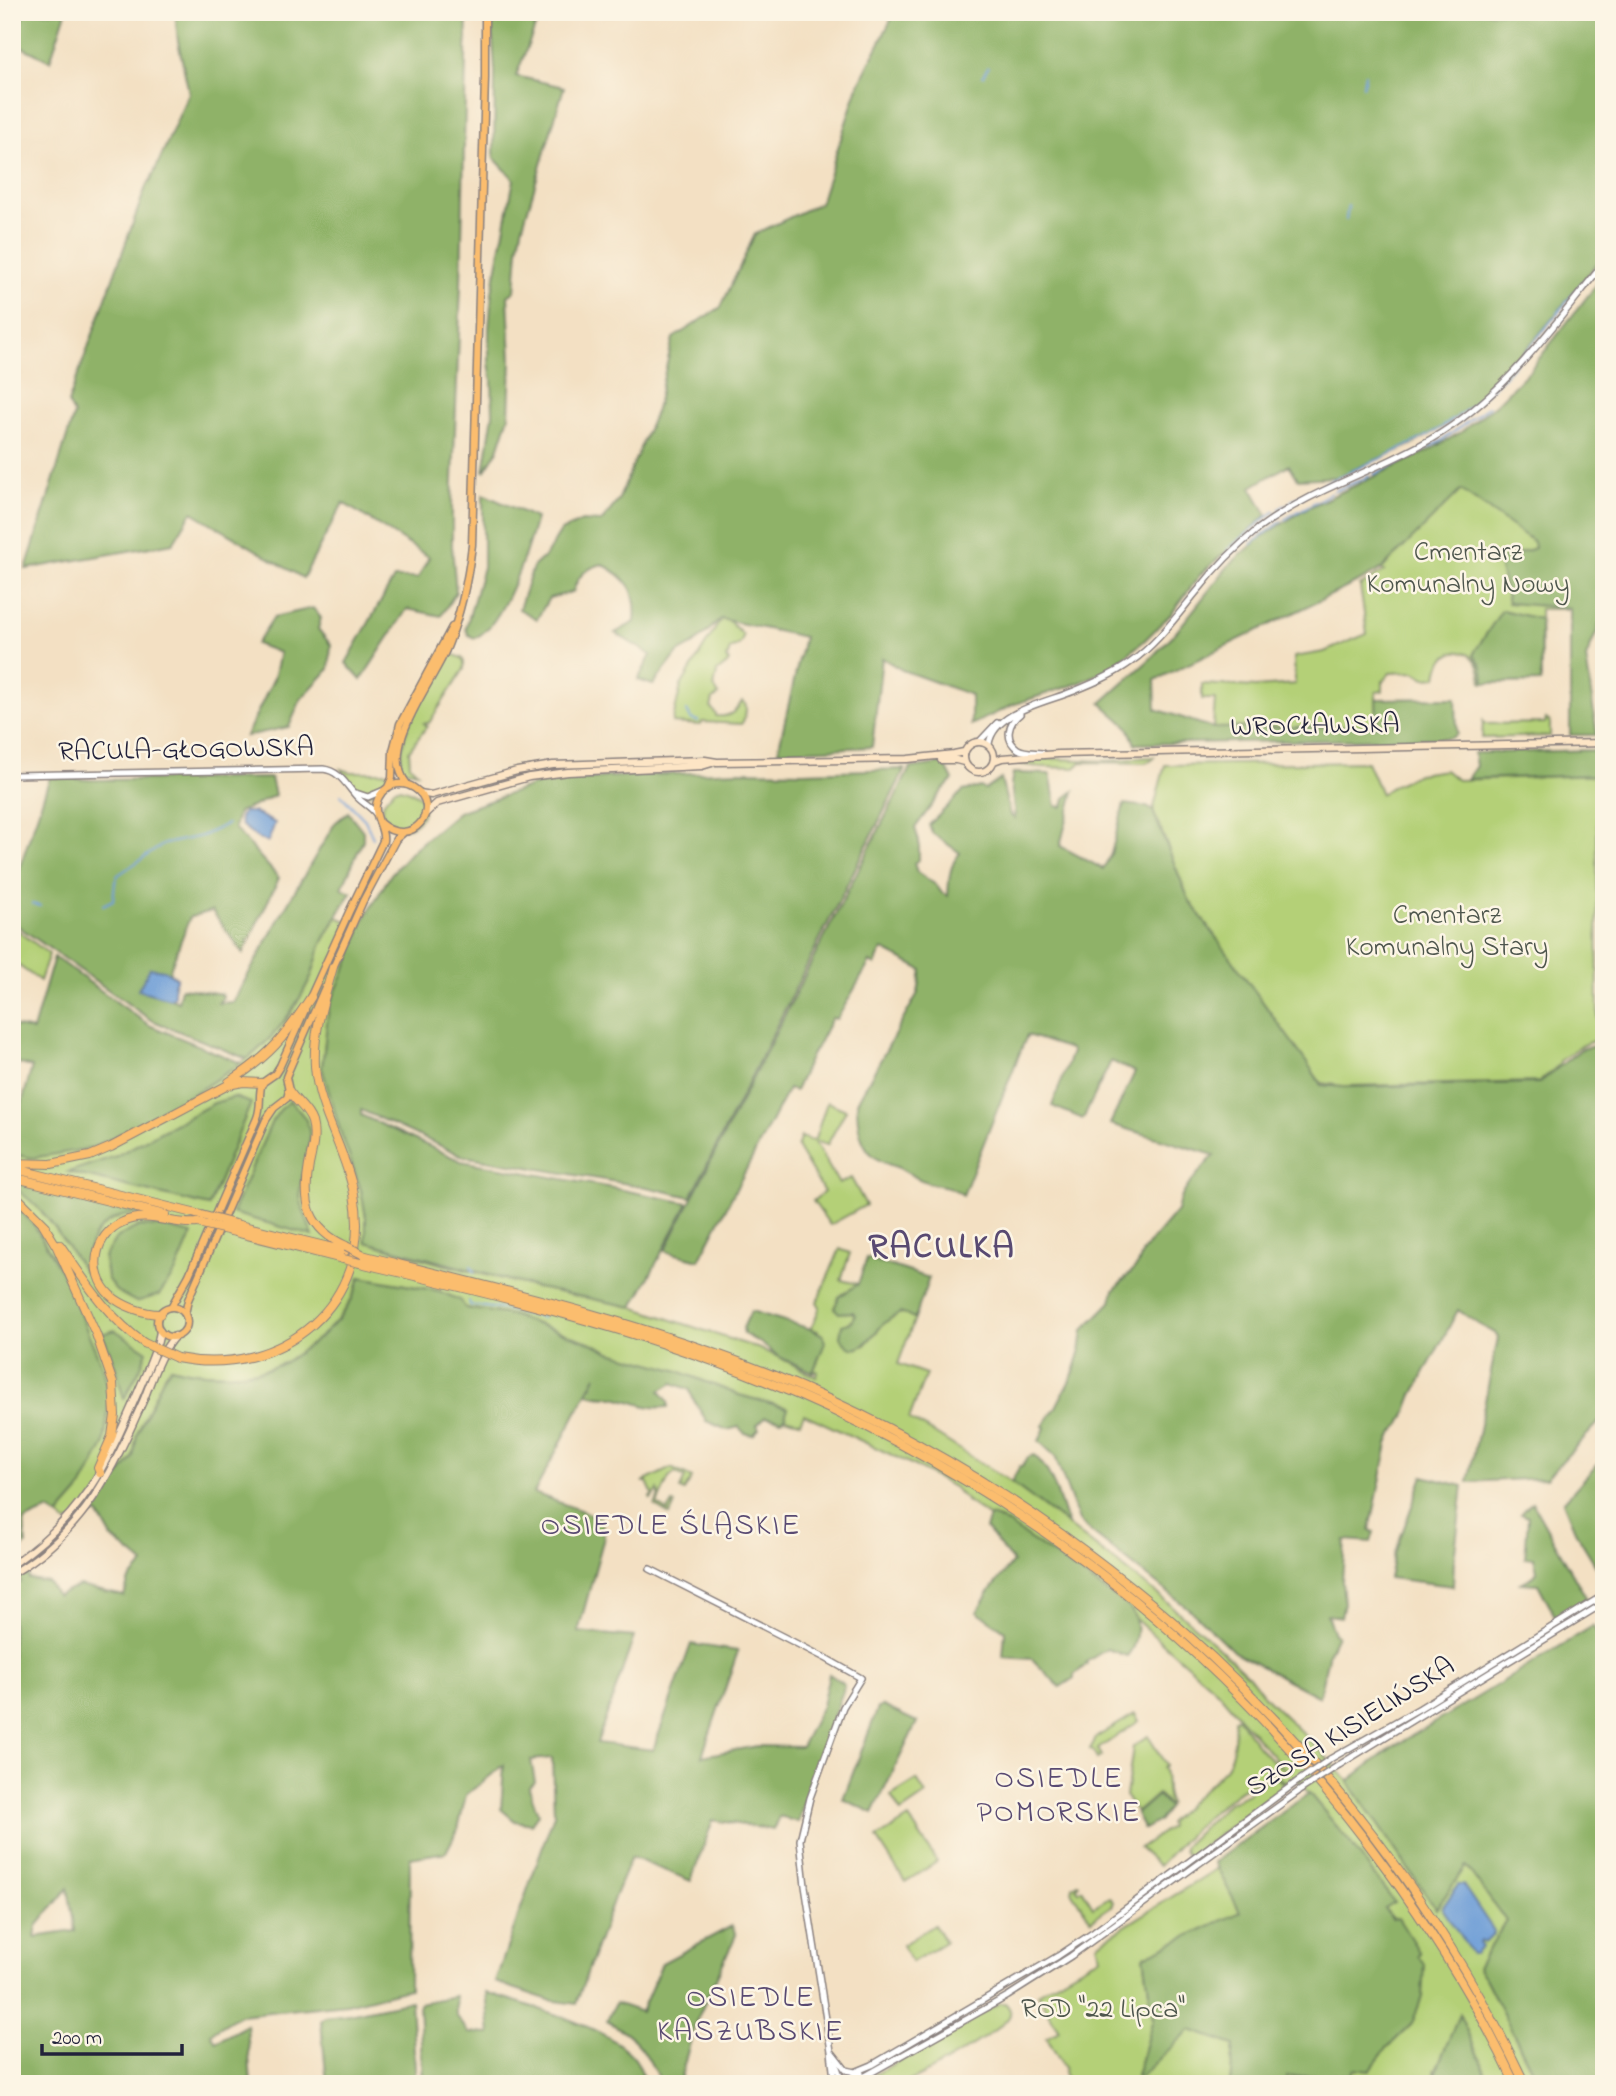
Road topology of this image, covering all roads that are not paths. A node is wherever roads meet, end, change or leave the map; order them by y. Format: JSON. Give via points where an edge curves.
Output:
{"nodes":[{"id":1,"x":485,"y":12,"type":"edge"},
{"id":2,"x":1604,"y":263,"type":"edge"},
{"id":3,"x":458,"y":616,"type":"junction"},
{"id":4,"x":1044,"y":702,"type":"junction"},
{"id":5,"x":1033,"y":705,"type":"junction"},
{"id":6,"x":980,"y":741,"type":"junction"},
{"id":7,"x":1604,"y":743,"type":"edge"},
{"id":8,"x":989,"y":744,"type":"junction"},
{"id":9,"x":964,"y":752,"type":"junction"},
{"id":10,"x":994,"y":752,"type":"junction"},
{"id":11,"x":1045,"y":754,"type":"junction"},
{"id":12,"x":1027,"y":755,"type":"junction"},
{"id":13,"x":908,"y":759,"type":"junction"},
{"id":14,"x":994,"y":761,"type":"junction"},
{"id":15,"x":717,"y":762,"type":"junction"},
{"id":16,"x":964,"y":762,"type":"junction"},
{"id":17,"x":12,"y":775,"type":"edge"},
{"id":18,"x":407,"y":784,"type":"junction"},
{"id":19,"x":386,"y":788,"type":"junction"},
{"id":20,"x":352,"y":790,"type":"junction"},
{"id":21,"x":420,"y":793,"type":"junction"},
{"id":22,"x":376,"y":814,"type":"junction"},
{"id":23,"x":425,"y":814,"type":"junction"},
{"id":24,"x":380,"y":823,"type":"junction"},
{"id":25,"x":403,"y":833,"type":"junction"},
{"id":26,"x":333,"y":967,"type":"junction"},
{"id":27,"x":311,"y":997,"type":"junction"},
{"id":28,"x":271,"y":1077,"type":"junction"},
{"id":29,"x":262,"y":1083,"type":"junction"},
{"id":30,"x":288,"y":1088,"type":"junction"},
{"id":31,"x":210,"y":1094,"type":"junction"},
{"id":32,"x":261,"y":1095,"type":"junction"},
{"id":33,"x":278,"y":1105,"type":"junction"},
{"id":34,"x":12,"y":1163,"type":"edge"},
{"id":35,"x":12,"y":1168,"type":"edge"},
{"id":36,"x":12,"y":1177,"type":"edge"},
{"id":37,"x":12,"y":1192,"type":"edge"},
{"id":38,"x":199,"y":1219,"type":"junction"},
{"id":39,"x":43,"y":1224,"type":"junction"},
{"id":40,"x":345,"y":1252,"type":"junction"},
{"id":41,"x":363,"y":1257,"type":"junction"},
{"id":42,"x":171,"y":1307,"type":"junction"},
{"id":43,"x":160,"y":1314,"type":"junction"},
{"id":44,"x":185,"y":1314,"type":"junction"},
{"id":45,"x":160,"y":1331,"type":"junction"},
{"id":46,"x":175,"y":1336,"type":"junction"},
{"id":47,"x":100,"y":1473,"type":"junction"},
{"id":48,"x":12,"y":1565,"type":"edge"},
{"id":49,"x":650,"y":1569,"type":"dead end"},
{"id":50,"x":12,"y":1574,"type":"edge"},
{"id":51,"x":1604,"y":1595,"type":"edge"},
{"id":52,"x":1604,"y":1603,"type":"edge"},
{"id":53,"x":1094,"y":1932,"type":"junction"},
{"id":54,"x":1104,"y":1933,"type":"junction"},
{"id":55,"x":1091,"y":1942,"type":"junction"},
{"id":56,"x":831,"y":2051,"type":"junction"},
{"id":57,"x":873,"y":2069,"type":"junction"},
{"id":58,"x":832,"y":2082,"type":"edge"},
{"id":59,"x":847,"y":2082,"type":"edge"},
{"id":60,"x":860,"y":2084,"type":"edge"},
{"id":61,"x":1516,"y":2084,"type":"edge"},
{"id":62,"x":1525,"y":2084,"type":"edge"}],
"edges":[{"from":1,"to":3,"type":"main road","via":[[472,535]]},
{"from":2,"to":4,"type":"street","via":[[1518,369],[1484,402],[1432,439],[1314,494],[1270,521],[1216,568],[1143,653],[1110,675]]},
{"from":3,"to":18,"type":"main road","via":[[404,733],[398,764]]},
{"from":3,"to":19,"type":"main road","via":[[400,724],[392,778]]},
{"from":4,"to":5,"type":"street"},
{"from":4,"to":11,"type":"street","via":[[1014,718],[1009,734],[1020,750]]},
{"from":5,"to":6,"type":"street","via":[[1004,717]]},
{"from":5,"to":8,"type":"street","via":[[1002,723]]},
{"from":6,"to":8,"type":"main road"},
{"from":6,"to":9,"type":"main road"},
{"from":7,"to":11,"type":"main road","name":"WROCŁAWSKA"},
{"from":8,"to":10,"type":"main road"},
{"from":9,"to":13,"type":"main road"},
{"from":9,"to":16,"type":"main road"},
{"from":10,"to":12,"type":"main road","name":"WROCŁAWSKA"},
{"from":10,"to":14,"type":"main road"},
{"from":11,"to":12,"type":"main road","name":"WROCŁAWSKA"},
{"from":12,"to":14,"type":"main road","name":"WROCŁAWSKA"},
{"from":13,"to":15,"type":"main road"},
{"from":13,"to":16,"type":"main road"},
{"from":14,"to":16,"type":"main road","via":[[981,772]]},
{"from":15,"to":21,"type":"main road","via":[[553,765],[430,795]]},
{"from":15,"to":23,"type":"main road","via":[[529,776],[438,803]]},
{"from":17,"to":20,"type":"street","name":"RACULA-GŁOGOWSKA","via":[[323,769],[338,775]]},
{"from":18,"to":19,"type":"main road"},
{"from":18,"to":21,"type":"main road"},
{"from":19,"to":20,"type":"street","via":[[368,797]]},
{"from":19,"to":22,"type":"main road"},
{"from":20,"to":22,"type":"street","name":"RACULA-GŁOGOWSKA"},
{"from":21,"to":23,"type":"main road"},
{"from":22,"to":24,"type":"main road"},
{"from":23,"to":25,"type":"main road","via":[[417,827]]},
{"from":24,"to":25,"type":"main road"},
{"from":24,"to":27,"type":"main road","via":[[384,833],[380,849]]},
{"from":25,"to":26,"type":"main road","via":[[363,901]]},
{"from":26,"to":30,"type":"main road","via":[[289,1067]]},
{"from":26,"to":39,"type":"highway","bridge":true,"via":[[316,1033],[315,1067],[355,1195],[357,1229],[349,1268],[335,1298],[306,1330],[268,1353],[235,1361],[177,1358],[144,1343],[121,1325]]},
{"from":27,"to":28,"type":"main road"},
{"from":27,"to":31,"type":"highway","via":[[266,1055]]},
{"from":28,"to":29,"type":"main road"},
{"from":28,"to":30,"type":"main road","via":[[278,1077]]},
{"from":29,"to":31,"type":"highway","via":[[235,1083]]},
{"from":29,"to":32,"type":"main road"},
{"from":30,"to":33,"type":"main road","via":[[287,1098]]},
{"from":30,"to":40,"type":"highway","via":[[313,1125],[306,1185],[309,1210],[322,1232]]},
{"from":31,"to":34,"type":"highway","via":[[90,1156],[51,1164]]},
{"from":32,"to":33,"type":"main road","via":[[267,1103]]},
{"from":32,"to":42,"type":"main road","via":[[257,1118]]},
{"from":33,"to":44,"type":"main road","via":[[268,1116]]},
{"from":35,"to":38,"type":"highway"},
{"from":36,"to":38,"type":"highway"},
{"from":37,"to":39,"type":"highway"},
{"from":38,"to":40,"type":"highway","bridge":true},
{"from":38,"to":43,"type":"highway","via":[[189,1224],[133,1218],[116,1225],[101,1242],[96,1269],[108,1293],[133,1308]]},
{"from":39,"to":47,"type":"highway","via":[[96,1335],[116,1394],[112,1436]]},
{"from":40,"to":41,"type":"highway","bridge":true},
{"from":41,"to":61,"type":"highway","via":[[591,1322],[767,1381],[927,1458],[1071,1550],[1199,1656],[1328,1794],[1442,1951]]},
{"from":41,"to":62,"type":"highway","via":[[594,1315],[770,1374],[931,1451],[1075,1544],[1204,1649],[1334,1787],[1438,1929]]},
{"from":42,"to":43,"type":"main road"},
{"from":42,"to":44,"type":"main road"},
{"from":43,"to":45,"type":"main road"},
{"from":44,"to":46,"type":"main road","via":[[186,1328]]},
{"from":45,"to":46,"type":"main road"},
{"from":45,"to":47,"type":"main road"},
{"from":46,"to":50,"type":"main road","via":[[98,1492],[62,1537]]},
{"from":47,"to":48,"type":"main road","via":[[56,1531]]},
{"from":49,"to":56,"type":"street","via":[[861,1678],[843,1707],[810,1797],[800,1840]]},
{"from":51,"to":53,"type":"street","name":"SZOSA KISIELIŃSKA","bridge":true,"via":[[1330,1759]]},
{"from":52,"to":54,"type":"street","name":"SZOSA KISIELIŃSKA","bridge":true,"via":[[1302,1789]]},
{"from":53,"to":54,"type":"street"},
{"from":53,"to":55,"type":"street"},
{"from":53,"to":57,"type":"street","name":"SZOSA KISIELIŃSKA"},
{"from":54,"to":55,"type":"street","name":"SZOSA KISIELIŃSKA"},
{"from":55,"to":57,"type":"street","name":"SZOSA KISIELIŃSKA","via":[[1016,1991]]},
{"from":56,"to":57,"type":"street","via":[[846,2070]]},
{"from":56,"to":58,"type":"street"},
{"from":56,"to":59,"type":"street"},
{"from":57,"to":59,"type":"street","name":"SZOSA KISIELIŃSKA"},
{"from":57,"to":60,"type":"street"},
{"from":58,"to":59,"type":"street","name":"SZOSA KISIELIŃSKA"}]}
